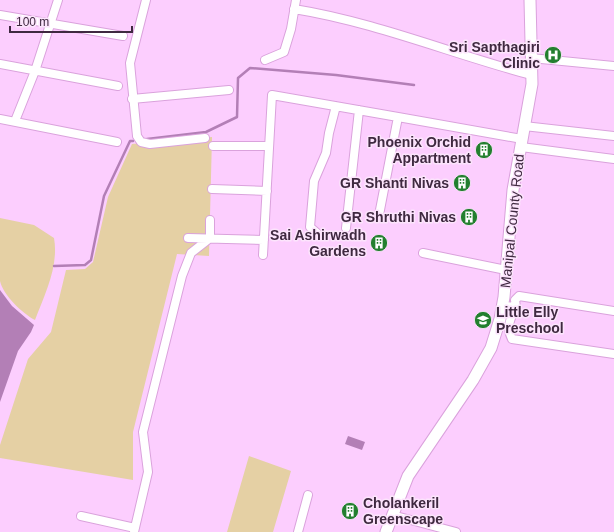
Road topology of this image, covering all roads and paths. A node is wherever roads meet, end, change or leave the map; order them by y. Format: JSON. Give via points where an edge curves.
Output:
{"nodes":[{"id":1,"x":58,"y":0,"type":"edge"},
{"id":2,"x":146,"y":0,"type":"edge"},
{"id":3,"x":530,"y":0,"type":"edge"},
{"id":4,"x":295,"y":4,"type":"edge"},
{"id":5,"x":0,"y":15,"type":"edge"},
{"id":6,"x":51,"y":24,"type":"junction"},
{"id":7,"x":123,"y":36,"type":"dead end"},
{"id":8,"x":531,"y":58,"type":"junction"},
{"id":9,"x":265,"y":60,"type":"dead end"},
{"id":10,"x":0,"y":64,"type":"edge"},
{"id":11,"x":614,"y":66,"type":"edge"},
{"id":12,"x":35,"y":71,"type":"junction"},
{"id":13,"x":531,"y":75,"type":"junction"},
{"id":14,"x":118,"y":86,"type":"dead end"},
{"id":15,"x":228,"y":90,"type":"dead end"},
{"id":16,"x":132,"y":99,"type":"junction"},
{"id":17,"x":336,"y":106,"type":"junction"},
{"id":18,"x":359,"y":110,"type":"junction"},
{"id":19,"x":398,"y":117,"type":"junction"},
{"id":20,"x":0,"y":119,"type":"edge"},
{"id":21,"x":15,"y":121,"type":"junction"},
{"id":22,"x":524,"y":126,"type":"junction"},
{"id":23,"x":614,"y":136,"type":"edge"},
{"id":24,"x":205,"y":138,"type":"dead end"},
{"id":25,"x":117,"y":142,"type":"dead end"},
{"id":26,"x":521,"y":143,"type":"junction"},
{"id":27,"x":213,"y":146,"type":"dead end"},
{"id":28,"x":269,"y":146,"type":"junction"},
{"id":29,"x":614,"y":159,"type":"edge"},
{"id":30,"x":212,"y":190,"type":"dead end"},
{"id":31,"x":267,"y":191,"type":"junction"},
{"id":32,"x":380,"y":215,"type":"dead end"},
{"id":33,"x":210,"y":220,"type":"dead end"},
{"id":34,"x":346,"y":228,"type":"dead end"},
{"id":35,"x":317,"y":233,"type":"dead end"},
{"id":36,"x":188,"y":238,"type":"dead end"},
{"id":37,"x":210,"y":238,"type":"junction"},
{"id":38,"x":264,"y":240,"type":"junction"},
{"id":39,"x":423,"y":253,"type":"dead end"},
{"id":40,"x":263,"y":254,"type":"dead end"},
{"id":41,"x":506,"y":270,"type":"junction"},
{"id":42,"x":503,"y":306,"type":"junction"},
{"id":43,"x":516,"y":307,"type":"junction"},
{"id":44,"x":614,"y":311,"type":"edge"},
{"id":45,"x":614,"y":354,"type":"edge"},
{"id":46,"x":308,"y":495,"type":"dead end"},
{"id":47,"x":80,"y":516,"type":"dead end"},
{"id":48,"x":392,"y":516,"type":"junction"},
{"id":49,"x":135,"y":530,"type":"edge"},
{"id":50,"x":298,"y":532,"type":"edge"},
{"id":51,"x":386,"y":532,"type":"edge"},
{"id":52,"x":456,"y":532,"type":"edge"}],
"edges":[{"from":1,"to":6,"type":"street"},
{"from":2,"to":16,"type":"street","via":[[130,63]]},
{"from":3,"to":8,"type":"main road","name":"Manipal County Road"},
{"from":4,"to":9,"type":"street","via":[[284,52]]},
{"from":4,"to":13,"type":"street"},
{"from":5,"to":6,"type":"street"},
{"from":6,"to":7,"type":"street"},
{"from":6,"to":12,"type":"street"},
{"from":8,"to":11,"type":"street"},
{"from":8,"to":13,"type":"main road","name":"Manipal County Road"},
{"from":10,"to":12,"type":"street"},
{"from":12,"to":14,"type":"street"},
{"from":12,"to":21,"type":"street"},
{"from":13,"to":22,"type":"main road","name":"Manipal County Road","via":[[532,84]]},
{"from":15,"to":16,"type":"street"},
{"from":16,"to":24,"type":"street","via":[[137,136],[141,142],[150,144]]},
{"from":17,"to":18,"type":"street"},
{"from":17,"to":28,"type":"street","via":[[272,95]]},
{"from":17,"to":35,"type":"street","via":[[326,153],[314,181],[310,227]]},
{"from":18,"to":19,"type":"street"},
{"from":18,"to":34,"type":"street"},
{"from":19,"to":26,"type":"street"},
{"from":19,"to":32,"type":"street"},
{"from":20,"to":21,"type":"street"},
{"from":21,"to":25,"type":"street"},
{"from":22,"to":23,"type":"street"},
{"from":22,"to":26,"type":"main road","name":"Manipal County Road"},
{"from":26,"to":29,"type":"street"},
{"from":26,"to":41,"type":"main road","name":"Manipal County Road","via":[[513,190]]},
{"from":27,"to":28,"type":"street"},
{"from":28,"to":31,"type":"street"},
{"from":30,"to":31,"type":"street"},
{"from":31,"to":38,"type":"street"},
{"from":33,"to":37,"type":"street"},
{"from":36,"to":37,"type":"street"},
{"from":37,"to":38,"type":"street"},
{"from":37,"to":49,"type":"street","via":[[191,253],[182,276],[143,432],[148,472]]},
{"from":38,"to":40,"type":"street"},
{"from":39,"to":41,"type":"street"},
{"from":41,"to":42,"type":"main road","name":"Manipal County Road"},
{"from":42,"to":43,"type":"street"},
{"from":42,"to":48,"type":"main road","name":"Manipal County Road","via":[[491,348],[474,380],[408,476]]},
{"from":43,"to":44,"type":"street","via":[[515,300],[519,296]]},
{"from":43,"to":45,"type":"street","via":[[510,317],[508,332],[512,339]]},
{"from":46,"to":50,"type":"street"},
{"from":47,"to":49,"type":"street"},
{"from":48,"to":51,"type":"main road","name":"Manipal County Road"},
{"from":48,"to":52,"type":"street"}]}
